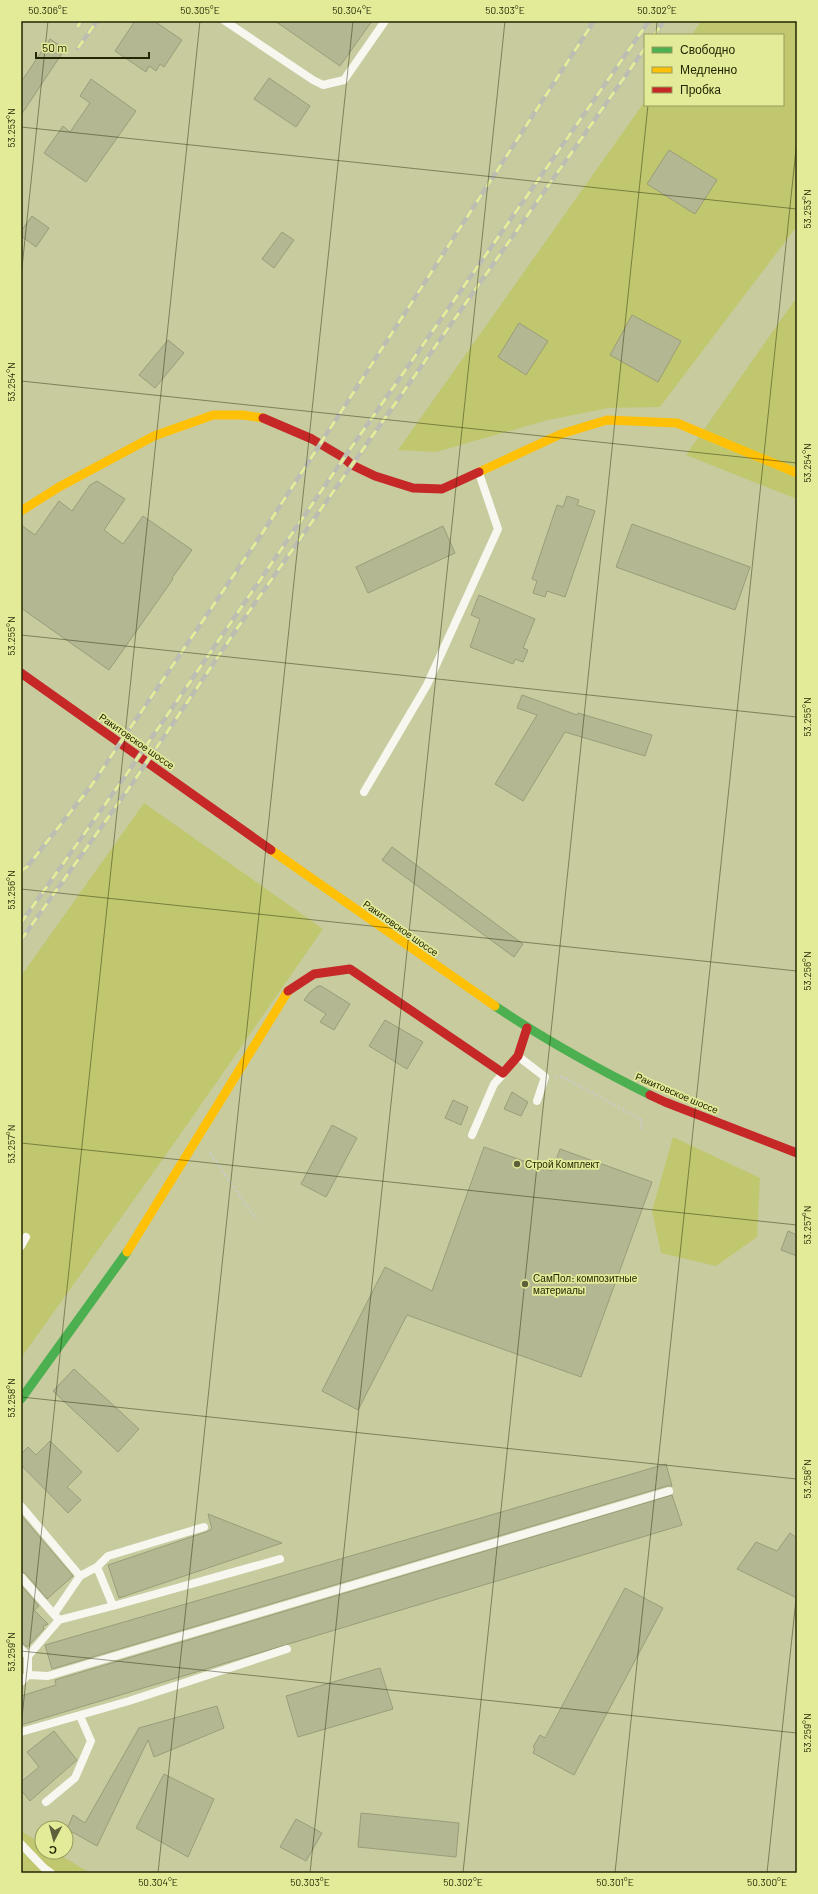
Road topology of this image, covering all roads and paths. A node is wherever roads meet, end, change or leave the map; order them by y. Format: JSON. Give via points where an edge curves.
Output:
{"nodes":[{"id":1,"x":225,"y":21,"type":"edge"},
{"id":2,"x":385,"y":21,"type":"edge"},
{"id":3,"x":479,"y":472,"type":"junction"},
{"id":4,"x":797,"y":473,"type":"edge"},
{"id":5,"x":21,"y":511,"type":"edge"},
{"id":6,"x":21,"y":673,"type":"edge"},
{"id":7,"x":364,"y":792,"type":"dead end"},
{"id":8,"x":528,"y":1028,"type":"junction"},
{"id":9,"x":518,"y":1056,"type":"junction"},
{"id":10,"x":503,"y":1073,"type":"junction"},
{"id":11,"x":545,"y":1077,"type":"junction"},
{"id":12,"x":537,"y":1101,"type":"dead end"},
{"id":13,"x":641,"y":1129,"type":"dead end"},
{"id":14,"x":472,"y":1135,"type":"dead end"},
{"id":15,"x":198,"y":1136,"type":"junction"},
{"id":16,"x":797,"y":1153,"type":"edge"},
{"id":17,"x":256,"y":1219,"type":"dead end"},
{"id":18,"x":26,"y":1237,"type":"dead end"},
{"id":19,"x":21,"y":1246,"type":"edge"},
{"id":20,"x":21,"y":1399,"type":"edge"},
{"id":21,"x":669,"y":1491,"type":"dead end"},
{"id":22,"x":21,"y":1506,"type":"edge"},
{"id":23,"x":204,"y":1527,"type":"dead end"},
{"id":24,"x":280,"y":1559,"type":"dead end"},
{"id":25,"x":97,"y":1567,"type":"junction"},
{"id":26,"x":80,"y":1576,"type":"junction"},
{"id":27,"x":21,"y":1577,"type":"edge"},
{"id":28,"x":113,"y":1606,"type":"junction"},
{"id":29,"x":57,"y":1617,"type":"junction"},
{"id":30,"x":287,"y":1649,"type":"dead end"},
{"id":31,"x":21,"y":1650,"type":"edge"},
{"id":32,"x":28,"y":1656,"type":"junction"},
{"id":33,"x":28,"y":1675,"type":"junction"},
{"id":34,"x":21,"y":1682,"type":"edge"},
{"id":35,"x":80,"y":1716,"type":"junction"},
{"id":36,"x":21,"y":1732,"type":"edge"},
{"id":37,"x":46,"y":1802,"type":"dead end"},
{"id":38,"x":21,"y":1844,"type":"edge"},
{"id":39,"x":51,"y":1873,"type":"edge"}],
"edges":[{"from":1,"to":2,"type":"lane","via":[[323,85],[344,80]]},
{"from":3,"to":4,"type":"street","via":[[561,434],[607,420],[677,423]]},
{"from":3,"to":5,"type":"street","via":[[442,489],[413,488],[375,476],[312,439],[261,417],[213,415],[154,436],[59,487]]},
{"from":3,"to":7,"type":"lane","via":[[498,528],[427,685]]},
{"from":6,"to":8,"type":"street","name":"Ракитовское шоссе","via":[[377,925]]},
{"from":8,"to":9,"type":"street"},
{"from":8,"to":16,"type":"street","name":"Ракитовское шоссе","via":[[596,1068],[665,1102]]},
{"from":9,"to":10,"type":"street"},
{"from":9,"to":11,"type":"lane"},
{"from":10,"to":14,"type":"lane","via":[[494,1084]]},
{"from":10,"to":15,"type":"street","via":[[350,969],[314,974],[289,990]]},
{"from":11,"to":12,"type":"lane"},
{"from":11,"to":13,"type":"path","via":[[564,1077],[642,1120]]},
{"from":15,"to":17,"type":"path"},
{"from":15,"to":20,"type":"street","via":[[132,1246]]},
{"from":18,"to":19,"type":"lane"},
{"from":21,"to":33,"type":"lane","via":[[48,1676]]},
{"from":22,"to":26,"type":"lane"},
{"from":23,"to":25,"type":"lane","via":[[108,1556]]},
{"from":24,"to":28,"type":"lane"},
{"from":25,"to":26,"type":"lane"},
{"from":25,"to":28,"type":"lane"},
{"from":26,"to":29,"type":"lane"},
{"from":27,"to":29,"type":"lane"},
{"from":28,"to":29,"type":"lane"},
{"from":29,"to":32,"type":"lane"},
{"from":30,"to":35,"type":"lane"},
{"from":31,"to":32,"type":"lane"},
{"from":32,"to":33,"type":"lane"},
{"from":33,"to":34,"type":"lane"},
{"from":35,"to":36,"type":"lane"},
{"from":35,"to":37,"type":"lane","via":[[91,1741],[75,1778]]},
{"from":38,"to":39,"type":"lane"}]}
